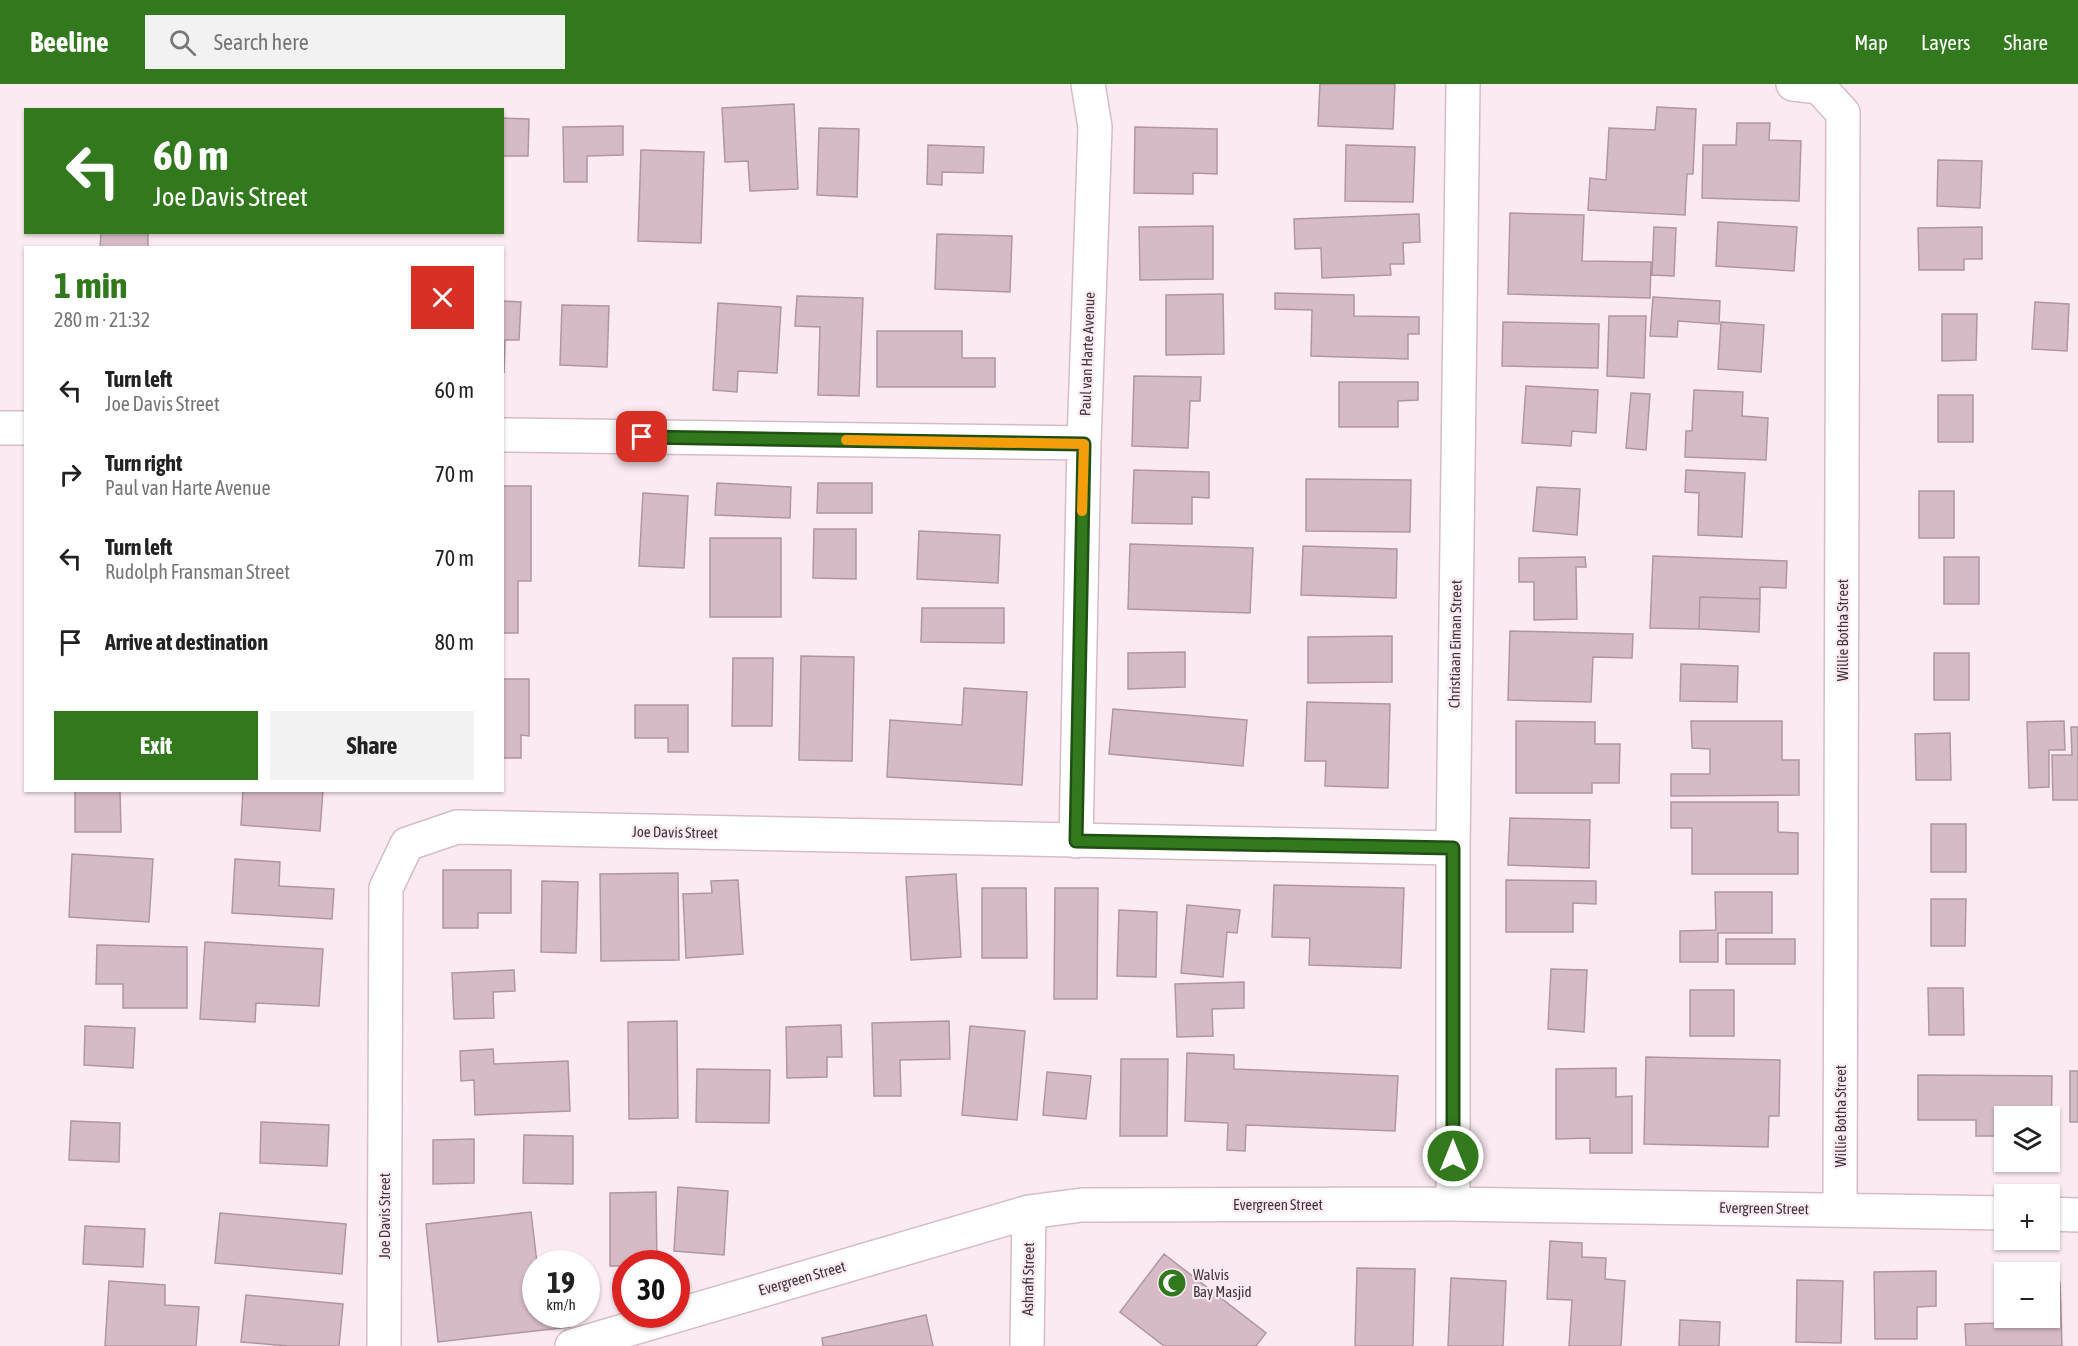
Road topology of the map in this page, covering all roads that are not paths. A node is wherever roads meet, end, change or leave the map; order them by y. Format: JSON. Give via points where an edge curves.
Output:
{"nodes":[{"id":1,"x":1088,"y":84,"type":"edge"},
{"id":2,"x":1463,"y":84,"type":"edge"},
{"id":3,"x":1793,"y":84,"type":"edge"},
{"id":4,"x":0,"y":428,"type":"edge"},
{"id":5,"x":24,"y":428,"type":"edge"},
{"id":6,"x":504,"y":435,"type":"edge"},
{"id":7,"x":1084,"y":444,"type":"junction"},
{"id":8,"x":1076,"y":841,"type":"junction"},
{"id":9,"x":1453,"y":848,"type":"junction"},
{"id":10,"x":1453,"y":1204,"type":"junction"},
{"id":11,"x":1840,"y":1209,"type":"junction"},
{"id":12,"x":1029,"y":1212,"type":"junction"},
{"id":13,"x":1994,"y":1213,"type":"edge"},
{"id":14,"x":2060,"y":1214,"type":"edge"},
{"id":15,"x":2078,"y":1215,"type":"edge"},
{"id":16,"x":384,"y":1346,"type":"edge"},
{"id":17,"x":572,"y":1346,"type":"edge"},
{"id":18,"x":1027,"y":1346,"type":"edge"}],
"edges":[{"from":1,"to":7,"type":"street","name":"Paul van Harte Avenue","via":[[1095,127]]},
{"from":2,"to":9,"type":"street","name":"Christiaan Eiman Street"},
{"from":3,"to":11,"type":"street","name":"Willie Botha Street","via":[[1819,87],[1843,113]]},
{"from":4,"to":5,"type":"street"},
{"from":6,"to":7,"type":"street"},
{"from":7,"to":8,"type":"street","name":"Paul van Harte Avenue"},
{"from":8,"to":9,"type":"street","name":"Joe Davis Street"},
{"from":8,"to":16,"type":"street","name":"Joe Davis Street","via":[[457,827],[407,844],[386,888]]},
{"from":9,"to":10,"type":"street","name":"Christiaan Eiman Street"},
{"from":10,"to":11,"type":"street","name":"Evergreen Street"},
{"from":10,"to":12,"type":"street","name":"Evergreen Street","via":[[1082,1205]]},
{"from":11,"to":13,"type":"street","name":"Evergreen Street"},
{"from":12,"to":17,"type":"street","name":"Evergreen Street"},
{"from":12,"to":18,"type":"street","name":"Ashrafi Street"},
{"from":14,"to":15,"type":"street"}]}
